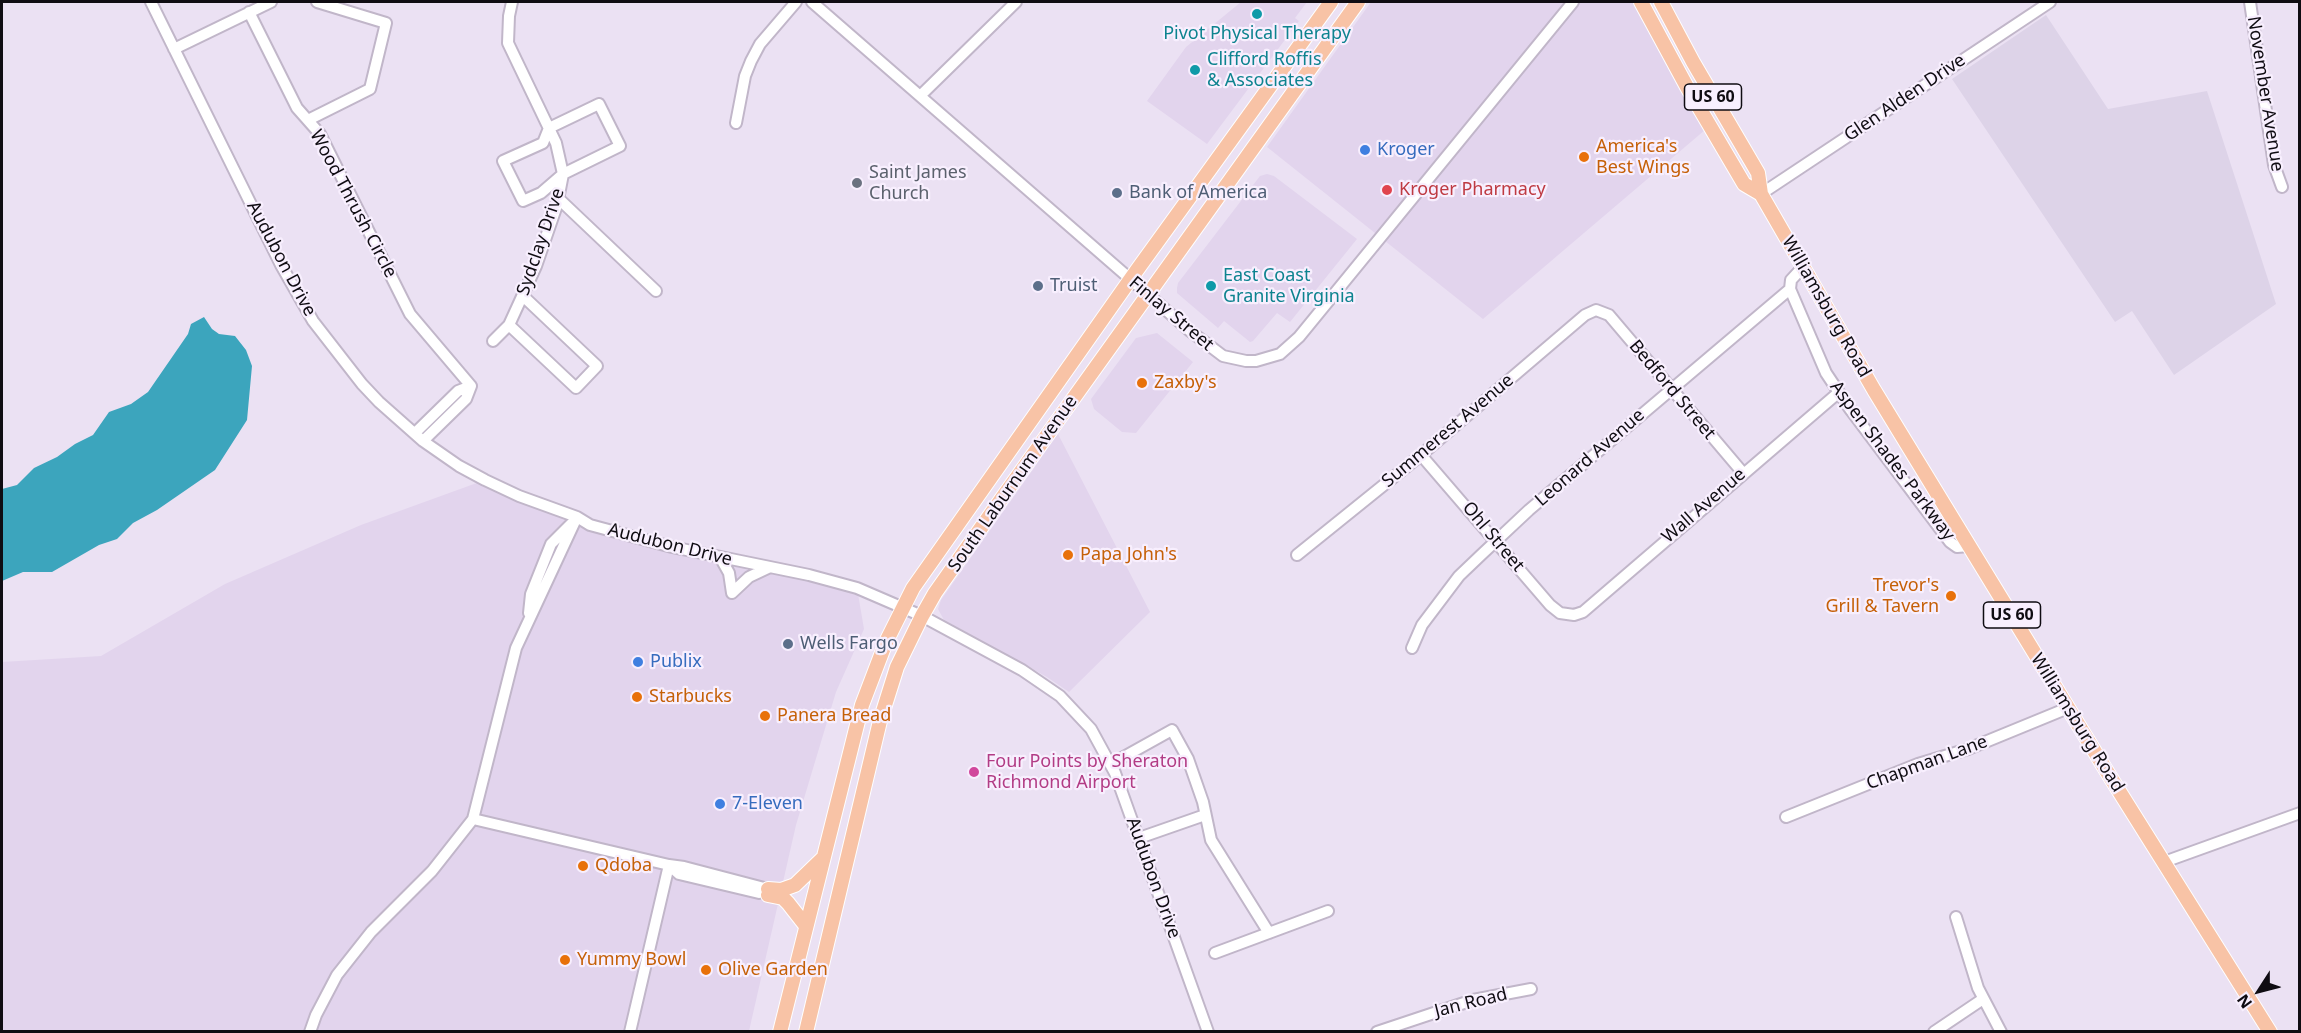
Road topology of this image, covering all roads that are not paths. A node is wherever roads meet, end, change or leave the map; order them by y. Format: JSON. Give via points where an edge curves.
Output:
{"nodes":[{"id":1,"x":151,"y":2,"type":"edge"},
{"id":2,"x":271,"y":2,"type":"edge"},
{"id":3,"x":317,"y":2,"type":"edge"},
{"id":4,"x":512,"y":2,"type":"edge"},
{"id":5,"x":796,"y":2,"type":"edge"},
{"id":6,"x":812,"y":2,"type":"edge"},
{"id":7,"x":1016,"y":2,"type":"edge"},
{"id":8,"x":1330,"y":2,"type":"edge"},
{"id":9,"x":1358,"y":2,"type":"edge"},
{"id":10,"x":1573,"y":2,"type":"edge"},
{"id":11,"x":1641,"y":2,"type":"edge"},
{"id":12,"x":1661,"y":2,"type":"edge"},
{"id":13,"x":2050,"y":2,"type":"edge"},
{"id":14,"x":2250,"y":2,"type":"edge"},
{"id":15,"x":2034,"y":6,"type":"edge"},
{"id":16,"x":249,"y":12,"type":"junction"},
{"id":17,"x":174,"y":49,"type":"junction"},
{"id":18,"x":920,"y":96,"type":"junction"},
{"id":19,"x":308,"y":120,"type":"junction"},
{"id":20,"x":736,"y":123,"type":"dead end"},
{"id":21,"x":549,"y":128,"type":"junction"},
{"id":22,"x":563,"y":174,"type":"junction"},
{"id":23,"x":2282,"y":187,"type":"dead end"},
{"id":24,"x":1761,"y":194,"type":"junction"},
{"id":25,"x":559,"y":199,"type":"junction"},
{"id":26,"x":1803,"y":267,"type":"junction"},
{"id":27,"x":1130,"y":280,"type":"junction"},
{"id":28,"x":1790,"y":289,"type":"junction"},
{"id":29,"x":656,"y":291,"type":"dead end"},
{"id":30,"x":1147,"y":294,"type":"junction"},
{"id":31,"x":523,"y":296,"type":"junction"},
{"id":32,"x":1599,"y":310,"type":"joint"},
{"id":33,"x":509,"y":325,"type":"junction"},
{"id":34,"x":493,"y":341,"type":"dead end"},
{"id":35,"x":471,"y":386,"type":"junction"},
{"id":36,"x":1671,"y":388,"type":"junction"},
{"id":37,"x":1838,"y":393,"type":"junction"},
{"id":38,"x":415,"y":433,"type":"junction"},
{"id":39,"x":423,"y":441,"type":"junction"},
{"id":40,"x":1421,"y":455,"type":"junction"},
{"id":41,"x":1743,"y":473,"type":"junction"},
{"id":42,"x":577,"y":517,"type":"junction"},
{"id":43,"x":1496,"y":541,"type":"junction"},
{"id":44,"x":1969,"y":546,"type":"junction"},
{"id":45,"x":1298,"y":555,"type":"dead end"},
{"id":46,"x":720,"y":557,"type":"junction"},
{"id":47,"x":768,"y":567,"type":"junction"},
{"id":48,"x":903,"y":608,"type":"junction"},
{"id":49,"x":1568,"y":615,"type":"joint"},
{"id":50,"x":922,"y":616,"type":"junction"},
{"id":51,"x":1412,"y":648,"type":"dead end"},
{"id":52,"x":2068,"y":708,"type":"junction"},
{"id":53,"x":1111,"y":764,"type":"junction"},
{"id":54,"x":2300,"y":813,"type":"edge"},
{"id":55,"x":1205,"y":815,"type":"junction"},
{"id":56,"x":1786,"y":817,"type":"dead end"},
{"id":57,"x":473,"y":819,"type":"junction"},
{"id":58,"x":1139,"y":838,"type":"junction"},
{"id":59,"x":823,"y":858,"type":"junction"},
{"id":60,"x":2164,"y":862,"type":"junction"},
{"id":61,"x":669,"y":865,"type":"junction"},
{"id":62,"x":767,"y":892,"type":"junction"},
{"id":63,"x":1328,"y":911,"type":"dead end"},
{"id":64,"x":1956,"y":917,"type":"dead end"},
{"id":65,"x":806,"y":926,"type":"junction"},
{"id":66,"x":1269,"y":933,"type":"junction"},
{"id":67,"x":1215,"y":953,"type":"dead end"},
{"id":68,"x":1531,"y":989,"type":"dead end"},
{"id":69,"x":1983,"y":999,"type":"junction"},
{"id":70,"x":316,"y":1015,"type":"junction"},
{"id":71,"x":301,"y":1032,"type":"edge"},
{"id":72,"x":310,"y":1032,"type":"edge"},
{"id":73,"x":630,"y":1032,"type":"edge"},
{"id":74,"x":780,"y":1032,"type":"edge"},
{"id":75,"x":806,"y":1032,"type":"edge"},
{"id":76,"x":1208,"y":1032,"type":"edge"},
{"id":77,"x":1377,"y":1032,"type":"edge"},
{"id":78,"x":1934,"y":1032,"type":"edge"},
{"id":79,"x":2001,"y":1032,"type":"edge"},
{"id":80,"x":2270,"y":1032,"type":"edge"}],
"edges":[{"from":1,"to":17,"type":"street","name":"Audubon Drive"},
{"from":2,"to":16,"type":"street"},
{"from":3,"to":19,"type":"street","via":[[386,23],[370,89]]},
{"from":4,"to":21,"type":"street","name":"Sydclay Drive","via":[[508,43]]},
{"from":5,"to":20,"type":"street","via":[[760,44],[751,61]]},
{"from":6,"to":18,"type":"street","name":"Finlay Street"},
{"from":7,"to":18,"type":"street"},
{"from":8,"to":27,"type":"main road","name":"South Laburnum Avenue"},
{"from":9,"to":30,"type":"main road","name":"South Laburnum Avenue"},
{"from":10,"to":30,"type":"street","name":"Finlay Street","via":[[1299,337],[1280,354],[1256,361],[1223,356]]},
{"from":11,"to":24,"type":"main road","name":"Williamsburg Road","number":"US 60","via":[[1744,184]]},
{"from":12,"to":24,"type":"main road","name":"Williamsburg Road","number":"US 60","via":[[1758,173]]},
{"from":13,"to":15,"type":"street","name":"Glen Alden Drive"},
{"from":14,"to":23,"type":"street","name":"November Avenue","via":[[2274,165]]},
{"from":15,"to":24,"type":"street","name":"Glen Alden Drive"},
{"from":16,"to":17,"type":"street"},
{"from":16,"to":19,"type":"street","name":"Wood Thrush Circle","via":[[297,108]]},
{"from":17,"to":38,"type":"street","name":"Audubon Drive","via":[[281,265],[313,321],[367,390]]},
{"from":18,"to":27,"type":"street","name":"Finlay Street"},
{"from":19,"to":35,"type":"street","name":"Wood Thrush Circle","via":[[320,134],[410,314]]},
{"from":21,"to":22,"type":"street","name":"Sydclay Drive"},
{"from":21,"to":22,"type":"street","via":[[543,143],[503,162],[522,201],[541,193]]},
{"from":21,"to":22,"type":"street","via":[[600,104],[620,146]]},
{"from":22,"to":25,"type":"street","name":"Sydclay Drive"},
{"from":24,"to":26,"type":"main road","name":"Williamsburg Road","number":"US 60"},
{"from":25,"to":29,"type":"street"},
{"from":25,"to":31,"type":"street","name":"Sydclay Drive"},
{"from":26,"to":28,"type":"street","via":[[1791,280]]},
{"from":26,"to":44,"type":"main road","name":"Williamsburg Road","number":"US 60"},
{"from":27,"to":30,"type":"street","name":"Finlay Street"},
{"from":27,"to":48,"type":"main road","name":"South Laburnum Avenue","via":[[928,565]]},
{"from":28,"to":36,"type":"street","name":"Leonard Avenue"},
{"from":28,"to":37,"type":"street","name":"Aspen Shades Parkway"},
{"from":30,"to":50,"type":"main road","name":"South Laburnum Avenue"},
{"from":31,"to":33,"type":"street","name":"Sydclay Drive"},
{"from":31,"to":33,"type":"street","via":[[597,366],[576,388]]},
{"from":32,"to":36,"type":"street","name":"Bedford Street","via":[[1609,315]]},
{"from":32,"to":40,"type":"street","name":"Summerest Avenue","via":[[1585,315]]},
{"from":33,"to":34,"type":"street","name":"Sydclay Drive"},
{"from":35,"to":38,"type":"street","via":[[458,391]]},
{"from":35,"to":39,"type":"street","via":[[466,399]]},
{"from":36,"to":41,"type":"street","name":"Bedford Street"},
{"from":36,"to":43,"type":"street","name":"Leonard Avenue"},
{"from":37,"to":41,"type":"street","name":"Wall Avenue"},
{"from":37,"to":44,"type":"street","name":"Aspen Shades Parkway","via":[[1950,542],[1957,547]]},
{"from":38,"to":39,"type":"street","name":"Audubon Drive"},
{"from":39,"to":42,"type":"street","name":"Audubon Drive","via":[[484,480]]},
{"from":40,"to":43,"type":"street","name":"Ohl Street"},
{"from":40,"to":45,"type":"street","name":"Summerest Avenue"},
{"from":41,"to":49,"type":"street","name":"Wall Avenue","via":[[1582,612]]},
{"from":42,"to":46,"type":"street","name":"Audubon Drive","via":[[590,525]]},
{"from":42,"to":57,"type":"street","via":[[551,544],[531,594],[528,622],[516,648]]},
{"from":43,"to":49,"type":"street","name":"Ohl Street","via":[[1550,604]]},
{"from":43,"to":51,"type":"street","name":"Leonard Avenue","via":[[1459,576],[1422,625]]},
{"from":44,"to":52,"type":"main road","name":"Williamsburg Road","number":"US 60"},
{"from":46,"to":47,"type":"street","name":"Audubon Drive"},
{"from":46,"to":47,"type":"street","via":[[729,573],[732,593],[749,577]]},
{"from":47,"to":48,"type":"street","name":"Audubon Drive","via":[[842,583]]},
{"from":48,"to":50,"type":"street","name":"Audubon Drive"},
{"from":48,"to":59,"type":"main road","name":"South Laburnum Avenue","via":[[867,688]]},
{"from":50,"to":53,"type":"street","name":"Audubon Drive","via":[[1022,670],[1060,696],[1090,729]]},
{"from":50,"to":75,"type":"main road","name":"South Laburnum Avenue","via":[[897,667],[882,713]]},
{"from":52,"to":56,"type":"street","name":"Chapman Lane"},
{"from":52,"to":60,"type":"main road","name":"Williamsburg Road","number":"US 60"},
{"from":53,"to":55,"type":"street","via":[[1172,730],[1188,759]]},
{"from":53,"to":58,"type":"street","name":"Audubon Drive"},
{"from":54,"to":60,"type":"street"},
{"from":55,"to":58,"type":"street"},
{"from":55,"to":66,"type":"street","via":[[1211,840]]},
{"from":57,"to":61,"type":"street"},
{"from":57,"to":70,"type":"street","via":[[432,872],[371,932],[337,975]]},
{"from":58,"to":76,"type":"street","name":"Audubon Drive"},
{"from":59,"to":62,"type":"main road","via":[[795,885]]},
{"from":59,"to":65,"type":"main road","name":"South Laburnum Avenue"},
{"from":60,"to":80,"type":"main road","name":"Williamsburg Road","number":"US 60"},
{"from":61,"to":62,"type":"street"},
{"from":61,"to":73,"type":"street"},
{"from":62,"to":65,"type":"main road","via":[[783,898]]},
{"from":63,"to":66,"type":"street"},
{"from":64,"to":69,"type":"street"},
{"from":65,"to":74,"type":"main road","name":"South Laburnum Avenue"},
{"from":66,"to":67,"type":"street"},
{"from":68,"to":77,"type":"street","name":"Jan Road","via":[[1473,1000]]},
{"from":69,"to":78,"type":"street"},
{"from":69,"to":79,"type":"street"},
{"from":70,"to":71,"type":"street"},
{"from":70,"to":72,"type":"street"}]}
